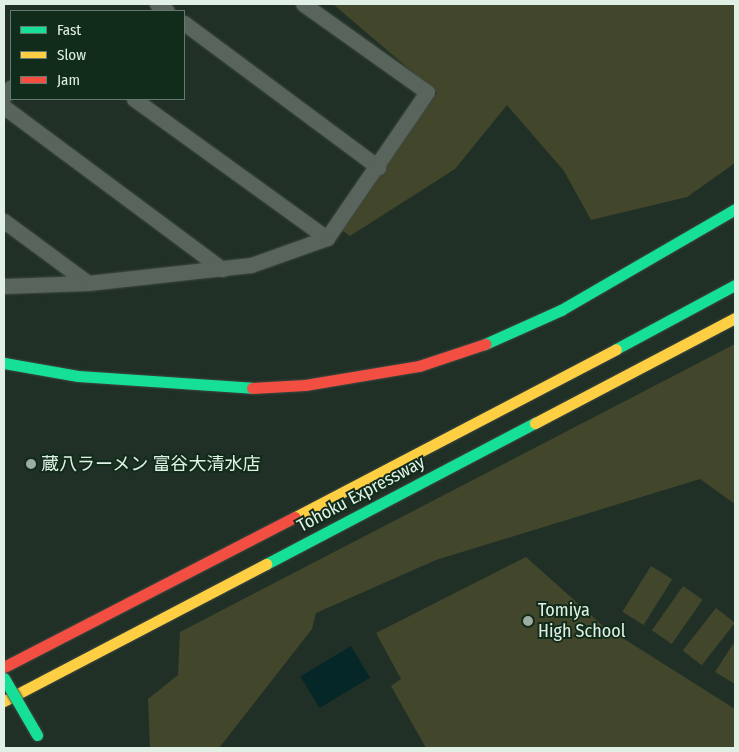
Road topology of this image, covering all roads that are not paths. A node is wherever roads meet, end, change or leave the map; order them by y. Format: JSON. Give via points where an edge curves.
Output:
{"nodes":[{"id":1,"x":303,"y":4,"type":"edge"},
{"id":2,"x":185,"y":24,"type":"edge"},
{"id":3,"x":135,"y":100,"type":"edge"},
{"id":4,"x":4,"y":107,"type":"edge"},
{"id":5,"x":378,"y":168,"type":"junction"},
{"id":6,"x":735,"y":209,"type":"edge"},
{"id":7,"x":4,"y":221,"type":"edge"},
{"id":8,"x":327,"y":238,"type":"junction"},
{"id":9,"x":222,"y":269,"type":"junction"},
{"id":10,"x":88,"y":283,"type":"junction"},
{"id":11,"x":735,"y":285,"type":"edge"},
{"id":12,"x":4,"y":286,"type":"edge"},
{"id":13,"x":735,"y":318,"type":"edge"},
{"id":14,"x":4,"y":363,"type":"edge"},
{"id":15,"x":4,"y":667,"type":"edge"},
{"id":16,"x":4,"y":678,"type":"edge"},
{"id":17,"x":4,"y":702,"type":"edge"},
{"id":18,"x":45,"y":748,"type":"edge"}],
"edges":[{"from":1,"to":5,"type":"street","via":[[427,92]]},
{"from":2,"to":5,"type":"street"},
{"from":3,"to":8,"type":"street"},
{"from":4,"to":9,"type":"street"},
{"from":5,"to":8,"type":"street"},
{"from":6,"to":14,"type":"main road","via":[[561,310],[471,350],[420,366],[305,385],[224,389],[78,376]]},
{"from":7,"to":10,"type":"street"},
{"from":8,"to":9,"type":"street","via":[[279,258]]},
{"from":9,"to":10,"type":"street"},
{"from":10,"to":12,"type":"street"},
{"from":11,"to":15,"type":"main road","name":"Tohoku Expressway","via":[[497,414]]},
{"from":13,"to":17,"type":"main road","name":"Tohoku Expressway"},
{"from":16,"to":18,"type":"main road","bridge":true}]}
